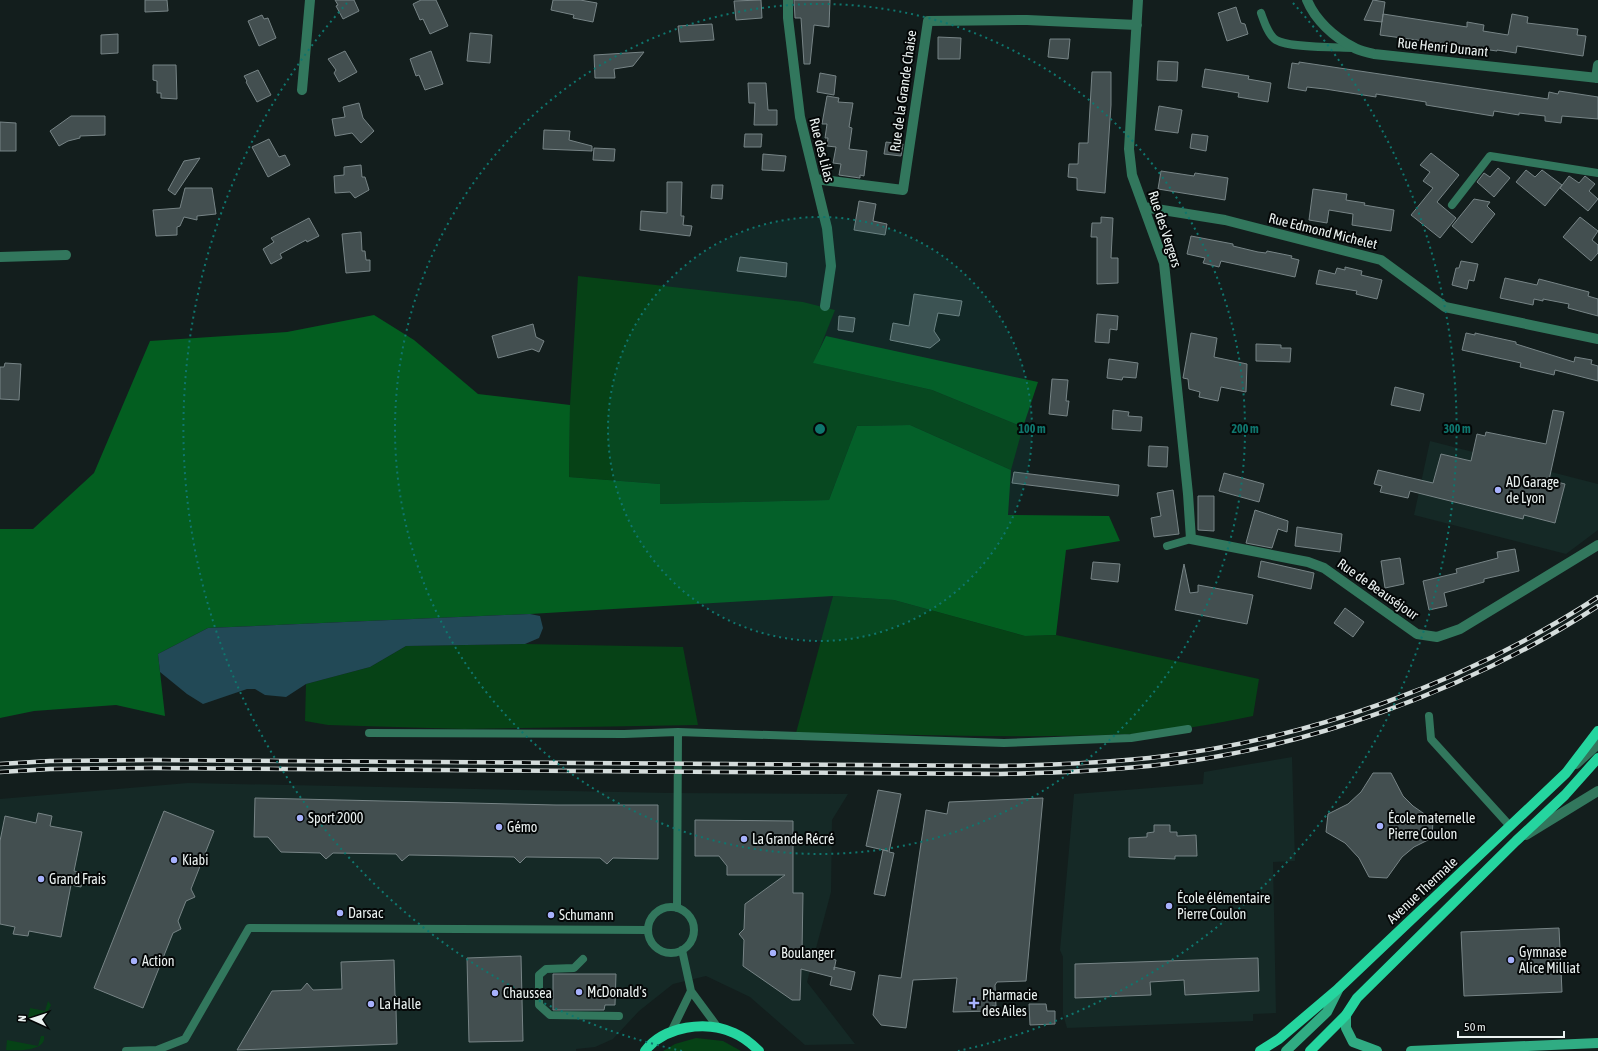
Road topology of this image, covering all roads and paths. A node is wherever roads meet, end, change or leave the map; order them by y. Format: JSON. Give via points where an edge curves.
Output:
{"nodes":[{"id":1,"x":310,"y":0,"type":"edge"},
{"id":2,"x":788,"y":0,"type":"edge"},
{"id":3,"x":1138,"y":0,"type":"edge"},
{"id":4,"x":1307,"y":0,"type":"edge"},
{"id":5,"x":1261,"y":13,"type":"dead end"},
{"id":6,"x":1136,"y":24,"type":"junction"},
{"id":7,"x":1354,"y":48,"type":"junction"},
{"id":8,"x":1598,"y":65,"type":"edge"},
{"id":9,"x":1597,"y":78,"type":"edge"},
{"id":10,"x":302,"y":90,"type":"dead end"},
{"id":11,"x":1598,"y":173,"type":"edge"},
{"id":12,"x":815,"y":179,"type":"junction"},
{"id":13,"x":1452,"y":205,"type":"dead end"},
{"id":14,"x":1144,"y":208,"type":"junction"},
{"id":15,"x":66,"y":255,"type":"dead end"},
{"id":16,"x":0,"y":257,"type":"edge"},
{"id":17,"x":825,"y":306,"type":"dead end"},
{"id":18,"x":1598,"y":339,"type":"edge"},
{"id":19,"x":1191,"y":539,"type":"junction"},
{"id":20,"x":1598,"y":545,"type":"edge"},
{"id":21,"x":1167,"y":546,"type":"dead end"},
{"id":22,"x":1429,"y":716,"type":"dead end"},
{"id":23,"x":1188,"y":729,"type":"dead end"},
{"id":24,"x":1598,"y":731,"type":"edge"},
{"id":25,"x":678,"y":732,"type":"junction"},
{"id":26,"x":369,"y":733,"type":"dead end"},
{"id":27,"x":1598,"y":744,"type":"edge"},
{"id":28,"x":1598,"y":758,"type":"edge"},
{"id":29,"x":1566,"y":773,"type":"junction"},
{"id":30,"x":1598,"y":791,"type":"edge"},
{"id":31,"x":1510,"y":826,"type":"junction"},
{"id":32,"x":1516,"y":841,"type":"junction"},
{"id":33,"x":678,"y":908,"type":"junction"},
{"id":34,"x":648,"y":930,"type":"junction"},
{"id":35,"x":682,"y":950,"type":"junction"},
{"id":36,"x":583,"y":959,"type":"dead end"},
{"id":37,"x":1338,"y":988,"type":"junction"},
{"id":38,"x":691,"y":991,"type":"junction"},
{"id":39,"x":1346,"y":1015,"type":"junction"},
{"id":40,"x":619,"y":1016,"type":"dead end"},
{"id":41,"x":719,"y":1029,"type":"junction"},
{"id":42,"x":671,"y":1032,"type":"junction"},
{"id":43,"x":1598,"y":1043,"type":"edge"},
{"id":44,"x":126,"y":1051,"type":"edge"},
{"id":45,"x":645,"y":1051,"type":"edge"},
{"id":46,"x":759,"y":1051,"type":"edge"},
{"id":47,"x":1260,"y":1051,"type":"edge"},
{"id":48,"x":1286,"y":1051,"type":"edge"},
{"id":49,"x":1310,"y":1051,"type":"edge"},
{"id":50,"x":1376,"y":1051,"type":"edge"},
{"id":51,"x":1411,"y":1051,"type":"edge"}],
"edges":[{"from":1,"to":10,"type":"street"},
{"from":2,"to":12,"type":"street","name":"Rue des Lilas","via":[[800,117]]},
{"from":3,"to":6,"type":"street","name":"Rue des Vergers"},
{"from":4,"to":7,"type":"street","name":"Rue Henri Dunant","via":[[1324,26]]},
{"from":5,"to":7,"type":"lane","via":[[1270,34],[1276,40],[1290,45]]},
{"from":6,"to":12,"type":"street","name":"Rue de la Grande Chaise","via":[[1027,20],[928,21],[903,190]]},
{"from":6,"to":14,"type":"street","name":"Rue des Vergers","via":[[1129,149],[1132,175]]},
{"from":7,"to":9,"type":"street","name":"Rue Henri Dunant","via":[[1374,54]]},
{"from":8,"to":9,"type":"street"},
{"from":11,"to":13,"type":"lane","via":[[1490,156]]},
{"from":12,"to":17,"type":"street","name":"Rue des Lilas","via":[[827,228],[832,266]]},
{"from":14,"to":18,"type":"street","name":"Rue Edmond Michelet","via":[[1225,220],[1381,260],[1445,307]]},
{"from":14,"to":19,"type":"street","name":"Rue des Vergers","via":[[1164,263]]},
{"from":15,"to":16,"type":"street"},
{"from":19,"to":20,"type":"street","name":"Rue de Beauséjour","via":[[1308,562],[1324,568],[1417,634],[1437,637],[1460,629]]},
{"from":19,"to":21,"type":"lane"},
{"from":22,"to":31,"type":"lane","via":[[1430,739]]},
{"from":23,"to":25,"type":"lane","via":[[1131,738],[1004,743]]},
{"from":24,"to":29,"type":"main road"},
{"from":25,"to":26,"type":"lane"},
{"from":25,"to":33,"type":"lane"},
{"from":27,"to":29,"type":"street","name":"Avenue Thermale"},
{"from":28,"to":32,"type":"main road","via":[[1565,795]]},
{"from":29,"to":31,"type":"main road","name":"Avenue Thermale"},
{"from":30,"to":32,"type":"street"},
{"from":31,"to":37,"type":"main road","name":"Avenue Thermale"},
{"from":32,"to":39,"type":"main road","via":[[1357,998]]},
{"from":33,"to":34,"type":"lane","via":[[666,908],[655,914]]},
{"from":33,"to":35,"type":"lane","via":[[688,914],[694,931],[691,942]]},
{"from":34,"to":35,"type":"lane","via":[[651,941],[659,950],[670,953]]},
{"from":34,"to":44,"type":"lane","via":[[249,928],[185,1039],[157,1050]]},
{"from":35,"to":38,"type":"lane"},
{"from":36,"to":40,"type":"lane","via":[[574,968],[546,969],[539,975],[539,1005],[550,1015]]},
{"from":37,"to":47,"type":"main road","name":"Avenue Thermale","via":[[1279,1039]]},
{"from":37,"to":48,"type":"main road","via":[[1327,1012]]},
{"from":38,"to":41,"type":"lane"},
{"from":38,"to":42,"type":"lane"},
{"from":39,"to":49,"type":"main road"},
{"from":39,"to":50,"type":"main road","via":[[1346,1028],[1353,1042]]},
{"from":41,"to":42,"type":"main road","via":[[706,1026],[688,1027]]},
{"from":41,"to":46,"type":"main road","via":[[733,1033]]},
{"from":42,"to":45,"type":"main road","via":[[659,1038]]},
{"from":43,"to":51,"type":"main road"}]}
